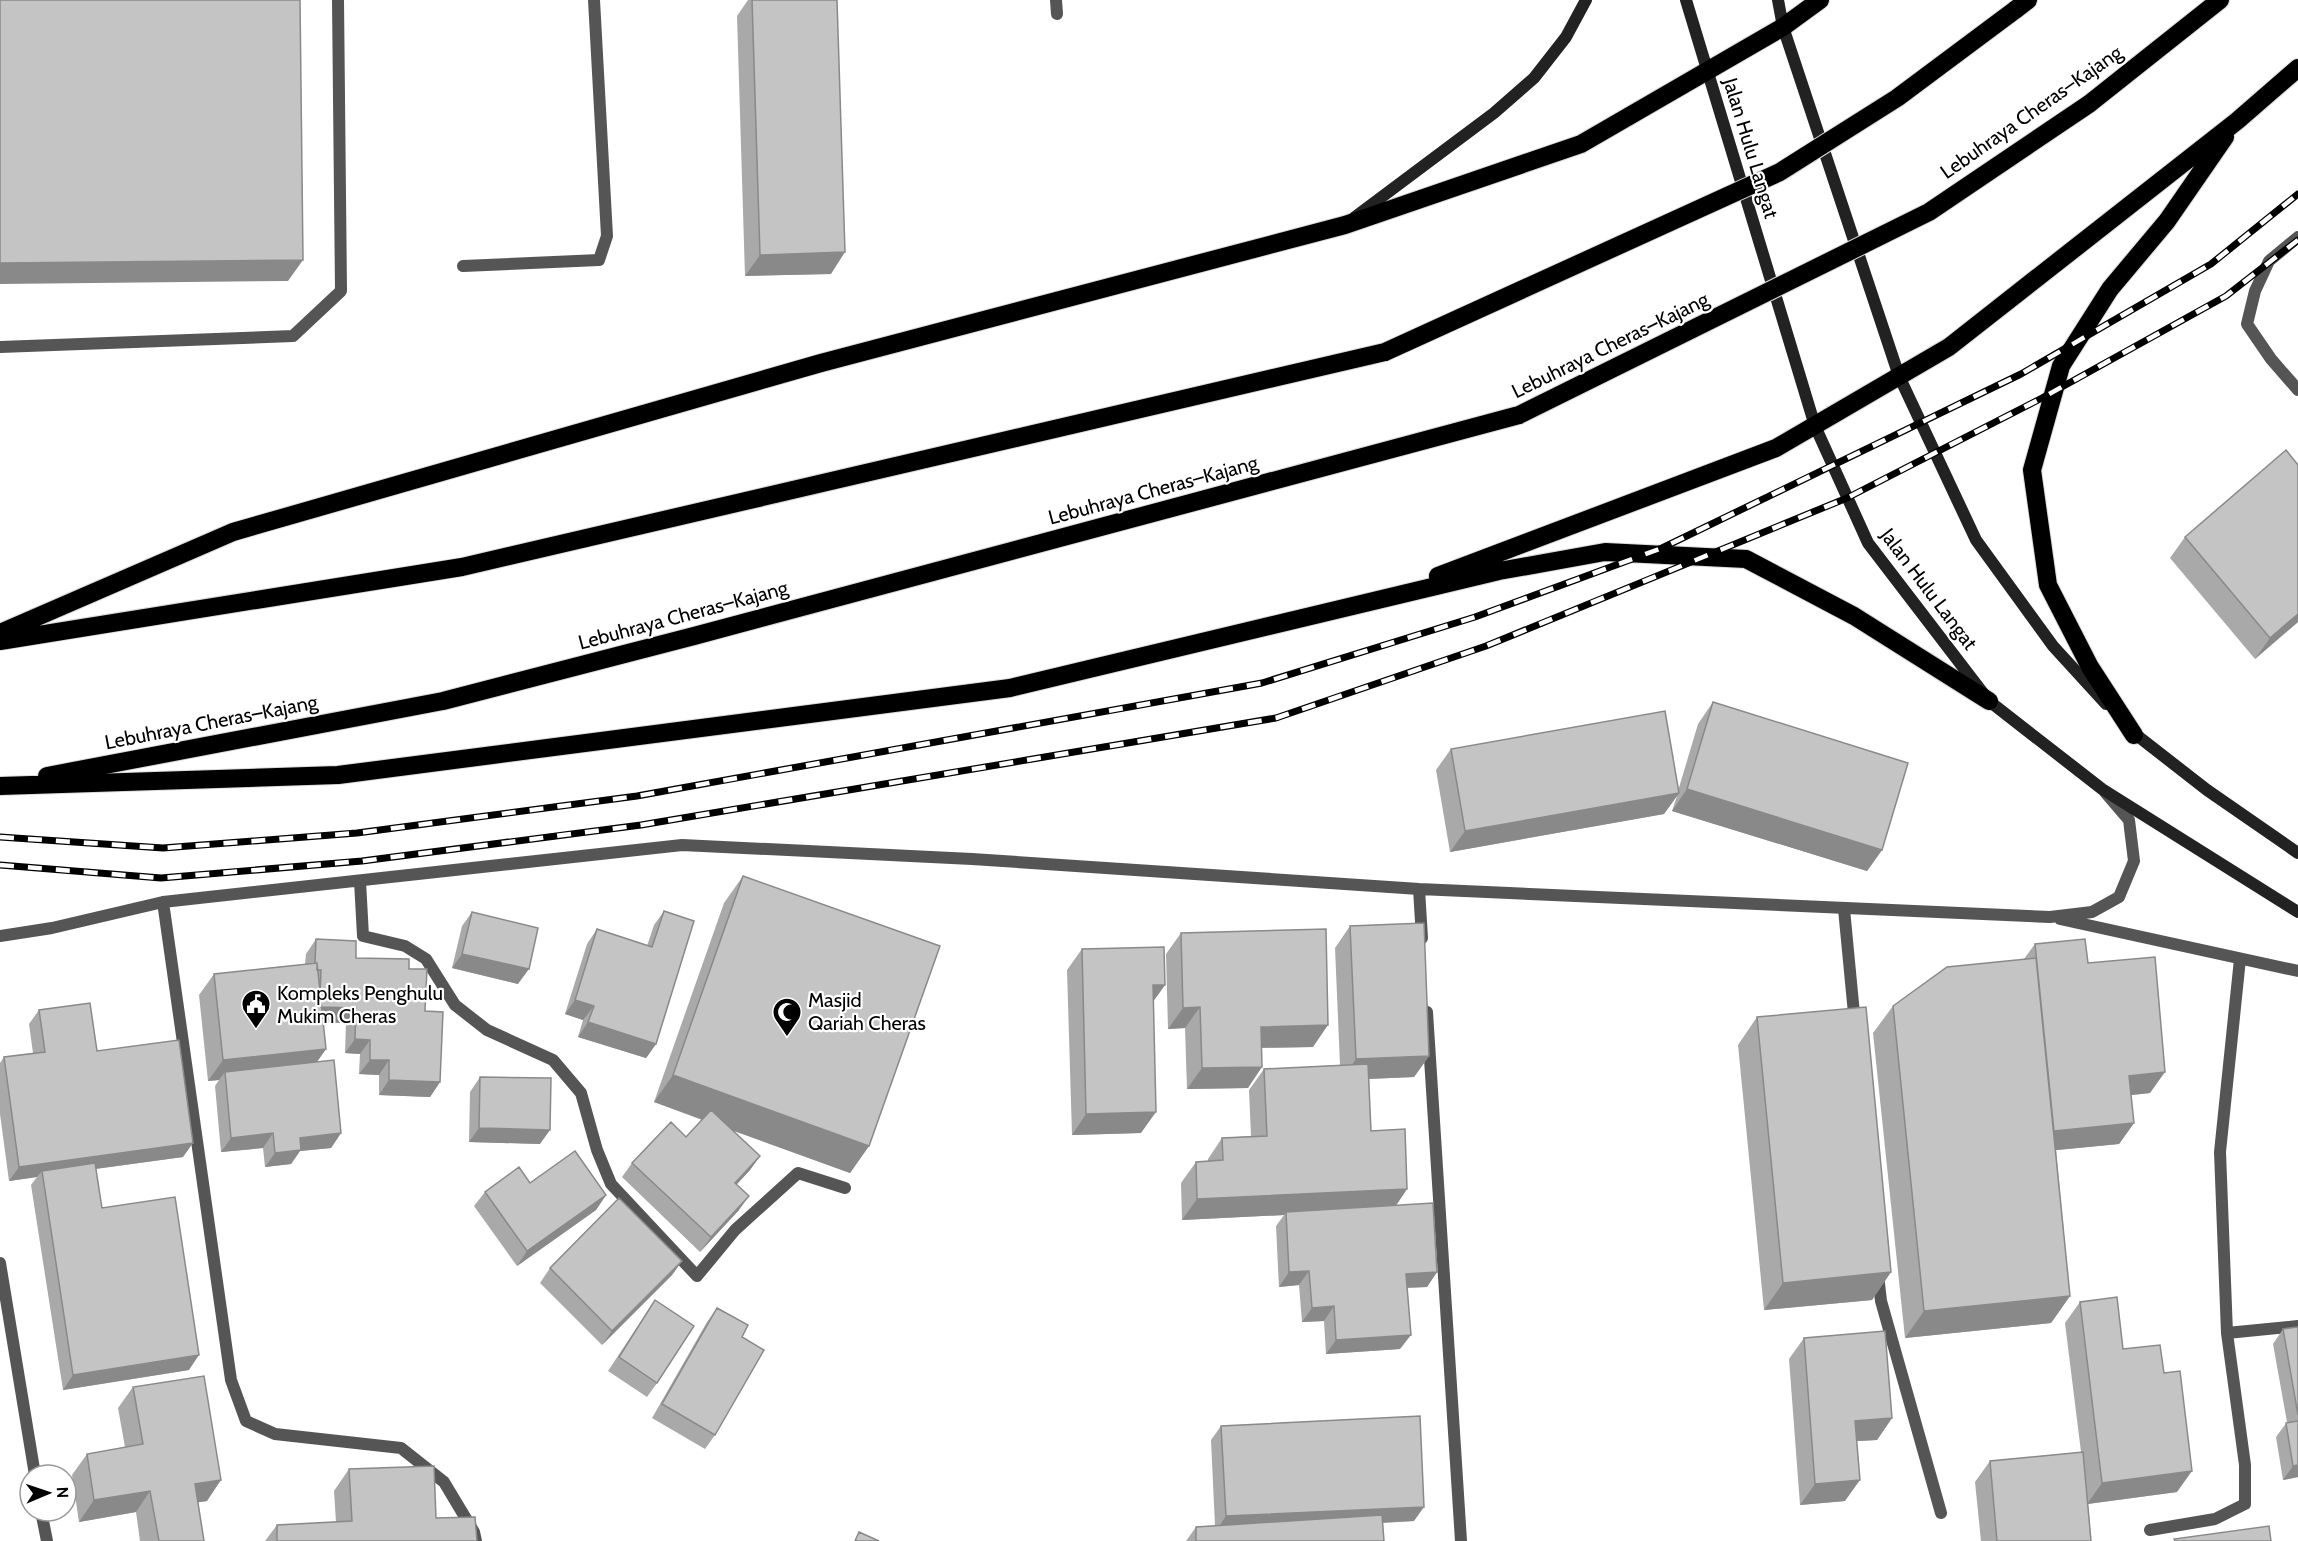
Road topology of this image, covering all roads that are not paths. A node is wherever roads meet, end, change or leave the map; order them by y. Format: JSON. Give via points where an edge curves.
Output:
{"nodes":[{"id":1,"x":338,"y":0,"type":"edge"},
{"id":2,"x":594,"y":0,"type":"edge"},
{"id":3,"x":1056,"y":0,"type":"edge"},
{"id":4,"x":1586,"y":0,"type":"edge"},
{"id":5,"x":1686,"y":0,"type":"edge"},
{"id":6,"x":1778,"y":0,"type":"edge"},
{"id":7,"x":1820,"y":0,"type":"edge"},
{"id":8,"x":2220,"y":0,"type":"edge"},
{"id":9,"x":2021,"y":5,"type":"edge"},
{"id":10,"x":1057,"y":14,"type":"dead end"},
{"id":11,"x":1783,"y":27,"type":"junction"},
{"id":12,"x":2298,"y":68,"type":"edge"},
{"id":13,"x":1707,"y":71,"type":"junction"},
{"id":14,"x":2237,"y":121,"type":"junction"},
{"id":15,"x":1345,"y":225,"type":"junction"},
{"id":16,"x":2298,"y":237,"type":"edge"},
{"id":17,"x":463,"y":266,"type":"dead end"},
{"id":18,"x":0,"y":347,"type":"edge"},
{"id":19,"x":1899,"y":376,"type":"junction"},
{"id":20,"x":2298,"y":390,"type":"edge"},
{"id":21,"x":1815,"y":426,"type":"junction"},
{"id":22,"x":1369,"y":602,"type":"junction"},
{"id":23,"x":0,"y":633,"type":"edge"},
{"id":24,"x":0,"y":641,"type":"edge"},
{"id":25,"x":1989,"y":701,"type":"junction"},
{"id":26,"x":2134,"y":735,"type":"junction"},
{"id":27,"x":0,"y":786,"type":"edge"},
{"id":28,"x":2102,"y":789,"type":"junction"},
{"id":29,"x":2298,"y":854,"type":"edge"},
{"id":30,"x":360,"y":881,"type":"junction"},
{"id":31,"x":1419,"y":889,"type":"junction"},
{"id":32,"x":163,"y":902,"type":"junction"},
{"id":33,"x":1844,"y":909,"type":"junction"},
{"id":34,"x":2298,"y":912,"type":"edge"},
{"id":35,"x":2050,"y":917,"type":"junction"},
{"id":36,"x":0,"y":936,"type":"edge"},
{"id":37,"x":1423,"y":948,"type":"edge"},
{"id":38,"x":2240,"y":959,"type":"junction"},
{"id":39,"x":2298,"y":971,"type":"edge"},
{"id":40,"x":1426,"y":996,"type":"edge"},
{"id":41,"x":1857,"y":1040,"type":"edge"},
{"id":42,"x":845,"y":1188,"type":"dead end"},
{"id":43,"x":0,"y":1263,"type":"edge"},
{"id":44,"x":1877,"y":1266,"type":"edge"},
{"id":45,"x":2298,"y":1326,"type":"edge"},
{"id":46,"x":2227,"y":1333,"type":"junction"},
{"id":47,"x":33,"y":1463,"type":"edge"},
{"id":48,"x":1941,"y":1513,"type":"dead end"},
{"id":49,"x":44,"y":1523,"type":"edge"},
{"id":50,"x":2150,"y":1530,"type":"dead end"},
{"id":51,"x":46,"y":1541,"type":"edge"},
{"id":52,"x":476,"y":1541,"type":"edge"},
{"id":53,"x":1461,"y":1541,"type":"edge"}],
"edges":[{"from":1,"to":18,"type":"street","via":[[341,291],[293,336]]},
{"from":2,"to":17,"type":"street","via":[[607,236],[599,260]]},
{"from":3,"to":10,"type":"street"},
{"from":4,"to":15,"type":"main road","via":[[1566,36],[1534,78],[1494,113]]},
{"from":5,"to":13,"type":"main road","name":"Jalan Hulu Langat"},
{"from":6,"to":11,"type":"main road"},
{"from":7,"to":11,"type":"highway"},
{"from":8,"to":27,"type":"highway","name":"Lebuhraya Cheras–Kajang","bridge":true,"via":[[2090,104],[1929,212],[1519,415],[443,700]]},
{"from":9,"to":24,"type":"highway","bridge":true,"via":[[1897,98],[1780,172],[1385,352],[462,567]]},
{"from":11,"to":13,"type":"highway"},
{"from":11,"to":19,"type":"main road"},
{"from":12,"to":14,"type":"highway"},
{"from":13,"to":15,"type":"highway","via":[[1581,144]]},
{"from":13,"to":21,"type":"main road","name":"Jalan Hulu Langat"},
{"from":14,"to":19,"type":"highway","via":[[1949,347]]},
{"from":14,"to":26,"type":"highway","via":[[2166,221],[2110,289],[2061,366],[2032,470],[2048,585],[2090,667]]},
{"from":15,"to":23,"type":"highway","via":[[821,363],[233,532]]},
{"from":16,"to":20,"type":"street","via":[[2269,261],[2255,291],[2247,324]]},
{"from":19,"to":21,"type":"highway"},
{"from":19,"to":26,"type":"main road","via":[[1976,540],[2053,646]]},
{"from":21,"to":22,"type":"highway","via":[[1776,448]]},
{"from":21,"to":25,"type":"main road","name":"Jalan Hulu Langat","via":[[1868,543]]},
{"from":22,"to":25,"type":"highway","via":[[1499,571],[1605,552],[1746,559],[1854,616]]},
{"from":22,"to":27,"type":"highway","via":[[1010,688],[338,775]]},
{"from":25,"to":28,"type":"main road","name":"Jalan Hulu Langat"},
{"from":26,"to":29,"type":"main road"},
{"from":28,"to":34,"type":"main road","name":"Jalan Hulu Langat"},
{"from":28,"to":35,"type":"street","via":[[2129,820],[2134,861],[2119,897],[2092,912]]},
{"from":30,"to":31,"type":"street","via":[[682,845],[972,859]]},
{"from":30,"to":32,"type":"street"},
{"from":30,"to":42,"type":"street","via":[[363,936],[405,946],[426,959],[455,1005],[488,1030],[553,1060],[581,1093],[611,1184],[697,1276],[735,1230],[798,1173]]},
{"from":31,"to":33,"type":"street"},
{"from":31,"to":37,"type":"street"},
{"from":32,"to":36,"type":"street"},
{"from":32,"to":52,"type":"street","via":[[231,1380],[246,1421],[275,1434],[401,1448],[444,1482]]},
{"from":33,"to":35,"type":"street"},
{"from":33,"to":41,"type":"street"},
{"from":35,"to":38,"type":"street"},
{"from":38,"to":39,"type":"street"},
{"from":38,"to":46,"type":"street","via":[[2220,1152]]},
{"from":40,"to":53,"type":"street"},
{"from":43,"to":47,"type":"street"},
{"from":44,"to":48,"type":"street","via":[[1881,1301]]},
{"from":45,"to":46,"type":"street"},
{"from":46,"to":50,"type":"street","via":[[2245,1465],[2245,1504],[2215,1519]]},
{"from":49,"to":51,"type":"street"}]}
